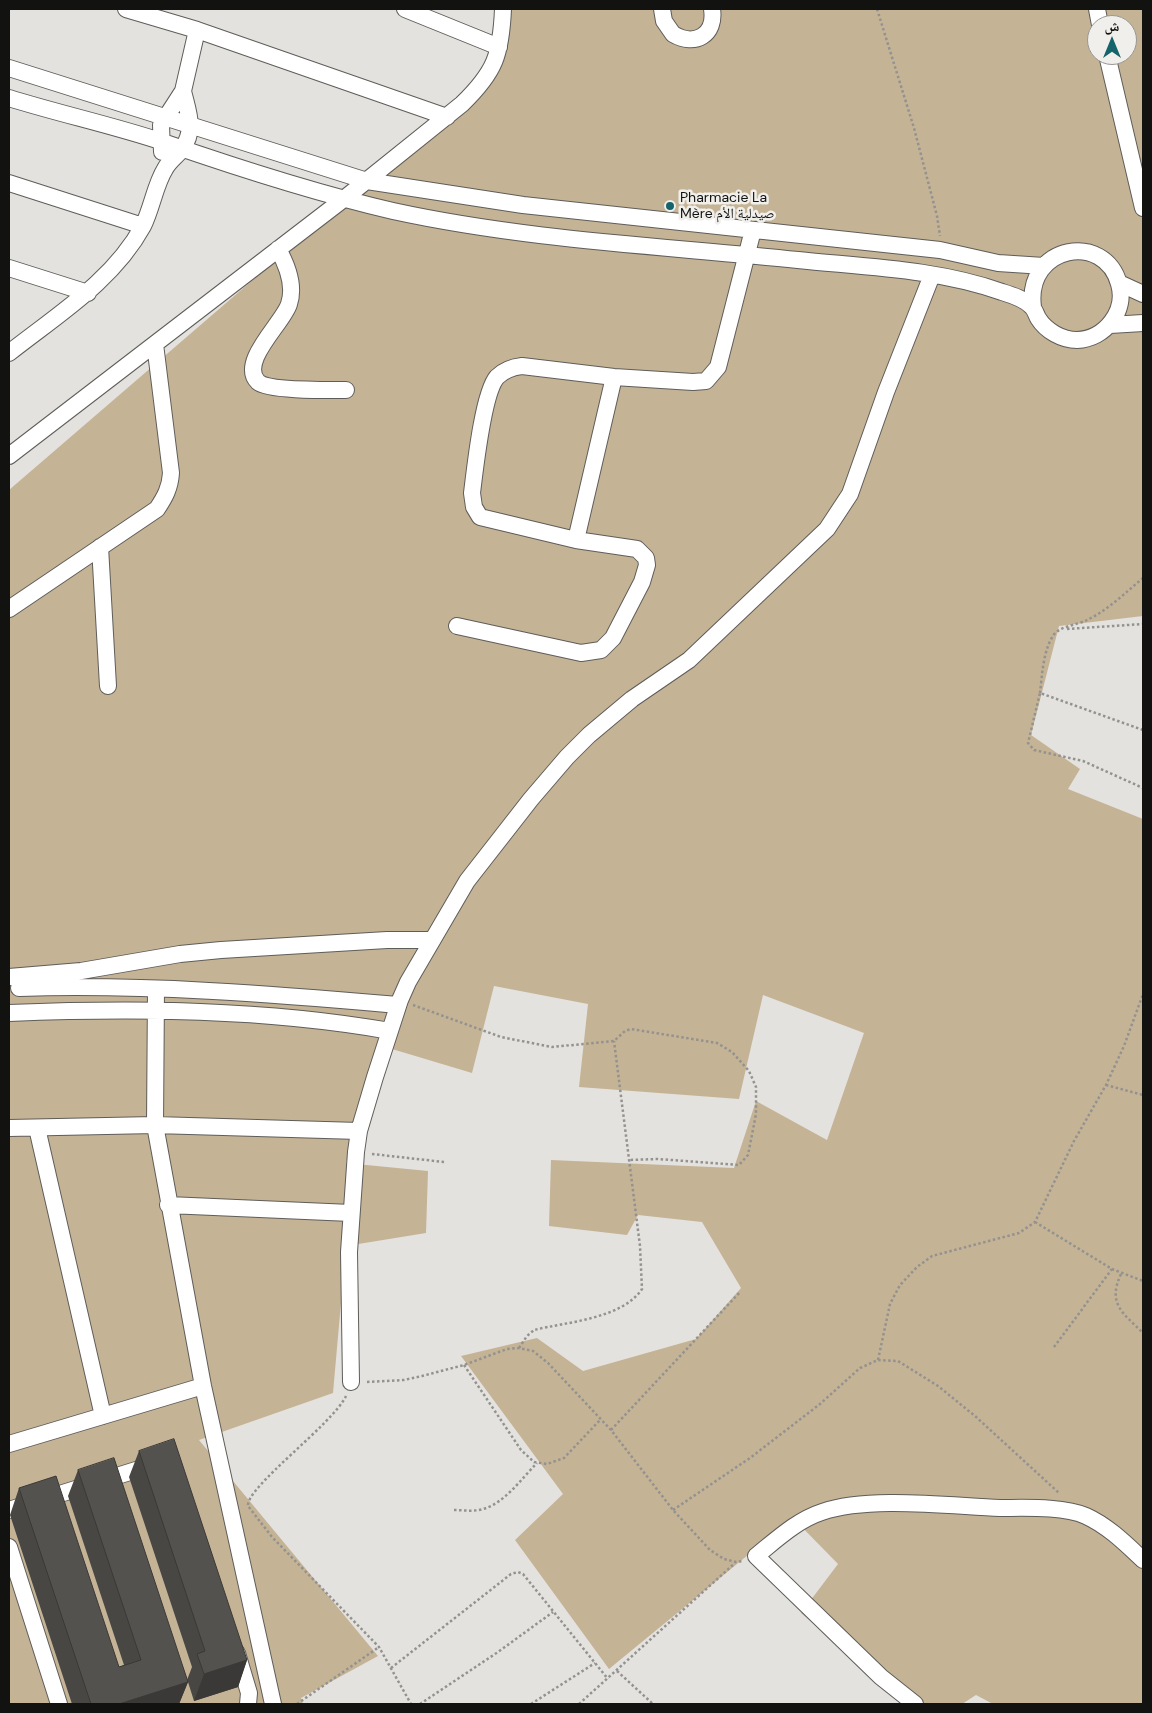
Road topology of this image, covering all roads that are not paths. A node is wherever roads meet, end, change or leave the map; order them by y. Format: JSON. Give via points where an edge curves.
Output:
{"nodes":[{"id":1,"x":126,"y":9,"type":"edge"},
{"id":2,"x":503,"y":9,"type":"edge"},
{"id":3,"x":662,"y":9,"type":"edge"},
{"id":4,"x":712,"y":9,"type":"edge"},
{"id":5,"x":414,"y":10,"type":"edge"},
{"id":6,"x":148,"y":12,"type":"edge"},
{"id":7,"x":197,"y":30,"type":"junction"},
{"id":8,"x":499,"y":47,"type":"junction"},
{"id":9,"x":1110,"y":65,"type":"edge"},
{"id":10,"x":9,"y":68,"type":"edge"},
{"id":11,"x":183,"y":91,"type":"junction"},
{"id":12,"x":9,"y":98,"type":"edge"},
{"id":13,"x":447,"y":116,"type":"junction"},
{"id":14,"x":164,"y":118,"type":"junction"},
{"id":15,"x":191,"y":126,"type":"junction"},
{"id":16,"x":160,"y":142,"type":"junction"},
{"id":17,"x":182,"y":150,"type":"junction"},
{"id":18,"x":165,"y":169,"type":"junction"},
{"id":19,"x":1138,"y":170,"type":"edge"},
{"id":20,"x":367,"y":181,"type":"junction"},
{"id":21,"x":9,"y":183,"type":"edge"},
{"id":22,"x":345,"y":198,"type":"junction"},
{"id":23,"x":1143,"y":208,"type":"edge"},
{"id":24,"x":143,"y":226,"type":"junction"},
{"id":25,"x":753,"y":230,"type":"junction"},
{"id":26,"x":278,"y":249,"type":"junction"},
{"id":27,"x":746,"y":254,"type":"junction"},
{"id":28,"x":1044,"y":266,"type":"junction"},
{"id":29,"x":9,"y":268,"type":"edge"},
{"id":30,"x":932,"y":275,"type":"junction"},
{"id":31,"x":1119,"y":283,"type":"junction"},
{"id":32,"x":88,"y":292,"type":"junction"},
{"id":33,"x":1143,"y":294,"type":"edge"},
{"id":34,"x":1034,"y":307,"type":"junction"},
{"id":35,"x":1143,"y":323,"type":"edge"},
{"id":36,"x":1110,"y":324,"type":"junction"},
{"id":37,"x":155,"y":344,"type":"junction"},
{"id":38,"x":9,"y":353,"type":"edge"},
{"id":39,"x":614,"y":377,"type":"junction"},
{"id":40,"x":346,"y":390,"type":"dead end"},
{"id":41,"x":9,"y":456,"type":"edge"},
{"id":42,"x":576,"y":540,"type":"junction"},
{"id":43,"x":100,"y":547,"type":"junction"},
{"id":44,"x":9,"y":609,"type":"edge"},
{"id":45,"x":457,"y":626,"type":"dead end"},
{"id":46,"x":108,"y":686,"type":"dead end"},
{"id":47,"x":432,"y":940,"type":"junction"},
{"id":48,"x":9,"y":977,"type":"edge"},
{"id":49,"x":9,"y":988,"type":"edge"},
{"id":50,"x":156,"y":989,"type":"junction"},
{"id":51,"x":399,"y":1003,"type":"junction"},
{"id":52,"x":155,"y":1011,"type":"junction"},
{"id":53,"x":9,"y":1013,"type":"edge"},
{"id":54,"x":390,"y":1031,"type":"junction"},
{"id":55,"x":155,"y":1125,"type":"junction"},
{"id":56,"x":9,"y":1128,"type":"edge"},
{"id":57,"x":37,"y":1128,"type":"junction"},
{"id":58,"x":359,"y":1131,"type":"junction"},
{"id":59,"x":168,"y":1205,"type":"junction"},
{"id":60,"x":351,"y":1213,"type":"junction"},
{"id":61,"x":351,"y":1382,"type":"road end"},
{"id":62,"x":203,"y":1386,"type":"junction"},
{"id":63,"x":103,"y":1416,"type":"junction"},
{"id":64,"x":9,"y":1444,"type":"edge"},
{"id":65,"x":166,"y":1462,"type":"edge"},
{"id":66,"x":116,"y":1476,"type":"junction"},
{"id":67,"x":56,"y":1495,"type":"junction"},
{"id":68,"x":122,"y":1495,"type":"edge"},
{"id":69,"x":9,"y":1510,"type":"edge"},
{"id":70,"x":62,"y":1514,"type":"edge"},
{"id":71,"x":9,"y":1547,"type":"edge"},
{"id":72,"x":1143,"y":1560,"type":"edge"},
{"id":73,"x":233,"y":1642,"type":"edge"},
{"id":74,"x":59,"y":1704,"type":"edge"},
{"id":75,"x":248,"y":1704,"type":"edge"},
{"id":76,"x":273,"y":1704,"type":"edge"},
{"id":77,"x":914,"y":1704,"type":"edge"}],
"edges":[{"from":1,"to":6,"type":"street"},
{"from":2,"to":8,"type":"street"},
{"from":3,"to":4,"type":"street","via":[[664,21],[673,34],[695,38],[705,36],[712,27]]},
{"from":5,"to":8,"type":"street"},
{"from":6,"to":7,"type":"street"},
{"from":7,"to":11,"type":"street"},
{"from":7,"to":13,"type":"street"},
{"from":8,"to":13,"type":"street","via":[[495,64],[487,77]]},
{"from":9,"to":19,"type":"street"},
{"from":10,"to":14,"type":"street"},
{"from":11,"to":14,"type":"street"},
{"from":11,"to":15,"type":"street"},
{"from":12,"to":16,"type":"street"},
{"from":13,"to":20,"type":"street"},
{"from":14,"to":15,"type":"street"},
{"from":14,"to":16,"type":"street"},
{"from":15,"to":17,"type":"street"},
{"from":15,"to":20,"type":"street"},
{"from":16,"to":17,"type":"street"},
{"from":16,"to":18,"type":"street"},
{"from":17,"to":18,"type":"street"},
{"from":17,"to":22,"type":"street"},
{"from":18,"to":24,"type":"street"},
{"from":19,"to":23,"type":"street"},
{"from":20,"to":22,"type":"street"},
{"from":20,"to":25,"type":"street","via":[[523,205]]},
{"from":21,"to":24,"type":"street"},
{"from":22,"to":26,"type":"street"},
{"from":22,"to":27,"type":"street","via":[[401,212],[494,228]]},
{"from":24,"to":32,"type":"street","via":[[106,275]]},
{"from":25,"to":27,"type":"street"},
{"from":25,"to":28,"type":"street","via":[[940,250],[998,263]]},
{"from":26,"to":37,"type":"street"},
{"from":26,"to":40,"type":"street","via":[[287,268],[292,294],[283,318],[259,349],[254,367],[258,382],[286,388]]},
{"from":27,"to":30,"type":"street"},
{"from":27,"to":39,"type":"street","via":[[718,368],[710,378],[693,382]]},
{"from":28,"to":31,"type":"street","via":[[1058,255],[1082,251],[1105,261]]},
{"from":28,"to":34,"type":"street","via":[[1034,283]]},
{"from":29,"to":32,"type":"street"},
{"from":30,"to":34,"type":"street","via":[[993,288]]},
{"from":30,"to":47,"type":"street","via":[[850,494],[826,529],[695,655],[632,699],[567,757],[467,881]]},
{"from":31,"to":33,"type":"street"},
{"from":31,"to":36,"type":"street","via":[[1119,310]]},
{"from":32,"to":38,"type":"street"},
{"from":34,"to":36,"type":"street","via":[[1039,320],[1061,337],[1089,338]]},
{"from":35,"to":36,"type":"street"},
{"from":37,"to":41,"type":"street"},
{"from":37,"to":43,"type":"street","via":[[170,485],[157,509]]},
{"from":39,"to":42,"type":"street"},
{"from":39,"to":42,"type":"street","via":[[515,367],[498,376],[488,395],[472,493],[476,512],[480,517]]},
{"from":42,"to":45,"type":"street","via":[[637,549],[646,558],[642,582],[613,638],[601,650],[581,653]]},
{"from":43,"to":44,"type":"street"},
{"from":43,"to":46,"type":"street"},
{"from":47,"to":48,"type":"street","via":[[221,950],[81,971]]},
{"from":47,"to":51,"type":"street"},
{"from":49,"to":50,"type":"street"},
{"from":50,"to":51,"type":"street"},
{"from":50,"to":52,"type":"street"},
{"from":51,"to":54,"type":"street"},
{"from":52,"to":53,"type":"street"},
{"from":52,"to":54,"type":"street","via":[[315,1020]]},
{"from":52,"to":55,"type":"street"},
{"from":54,"to":58,"type":"street"},
{"from":55,"to":57,"type":"street"},
{"from":55,"to":58,"type":"street"},
{"from":55,"to":59,"type":"street"},
{"from":56,"to":57,"type":"street"},
{"from":57,"to":63,"type":"street"},
{"from":58,"to":60,"type":"street"},
{"from":59,"to":60,"type":"street"},
{"from":59,"to":62,"type":"street"},
{"from":60,"to":61,"type":"street"},
{"from":62,"to":63,"type":"street"},
{"from":62,"to":76,"type":"street"},
{"from":63,"to":64,"type":"street"},
{"from":65,"to":66,"type":"street"},
{"from":66,"to":67,"type":"street"},
{"from":66,"to":68,"type":"street"},
{"from":67,"to":69,"type":"street"},
{"from":67,"to":70,"type":"street"},
{"from":71,"to":74,"type":"street"},
{"from":72,"to":77,"type":"street","via":[[1113,1533],[1076,1513],[905,1504],[850,1506],[822,1512],[807,1518],[756,1556],[881,1677]]},
{"from":73,"to":75,"type":"street","via":[[250,1693]]}]}
